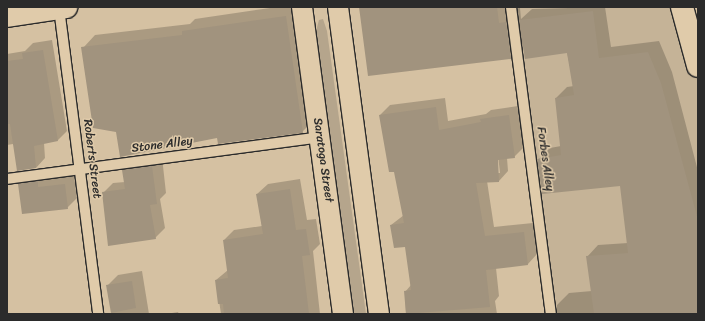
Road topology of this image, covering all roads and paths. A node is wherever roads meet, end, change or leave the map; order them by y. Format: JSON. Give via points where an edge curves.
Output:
{"nodes":[{"id":1,"x":63,"y":7,"type":"edge"},
{"id":2,"x":302,"y":7,"type":"edge"},
{"id":3,"x":338,"y":7,"type":"edge"},
{"id":4,"x":511,"y":7,"type":"edge"},
{"id":5,"x":682,"y":7,"type":"edge"},
{"id":6,"x":7,"y":16,"type":"edge"},
{"id":7,"x":698,"y":66,"type":"edge"},
{"id":8,"x":320,"y":138,"type":"junction"},
{"id":9,"x":80,"y":169,"type":"junction"},
{"id":10,"x":7,"y":179,"type":"edge"},
{"id":11,"x":98,"y":314,"type":"edge"},
{"id":12,"x":343,"y":314,"type":"edge"},
{"id":13,"x":379,"y":314,"type":"edge"},
{"id":14,"x":551,"y":314,"type":"edge"}],
"edges":[{"from":1,"to":6,"type":"main road"},
{"from":1,"to":9,"type":"lane","name":"Roberts Street"},
{"from":2,"to":8,"type":"street","name":"Saratoga Street"},
{"from":3,"to":13,"type":"street"},
{"from":4,"to":14,"type":"lane","name":"Forbes Alley"},
{"from":5,"to":7,"type":"main road"},
{"from":8,"to":9,"type":"lane","name":"Stone Alley"},
{"from":8,"to":12,"type":"street","name":"Saratoga Street"},
{"from":9,"to":10,"type":"lane","name":"Stone Alley"},
{"from":9,"to":11,"type":"lane","name":"Roberts Street"}]}
